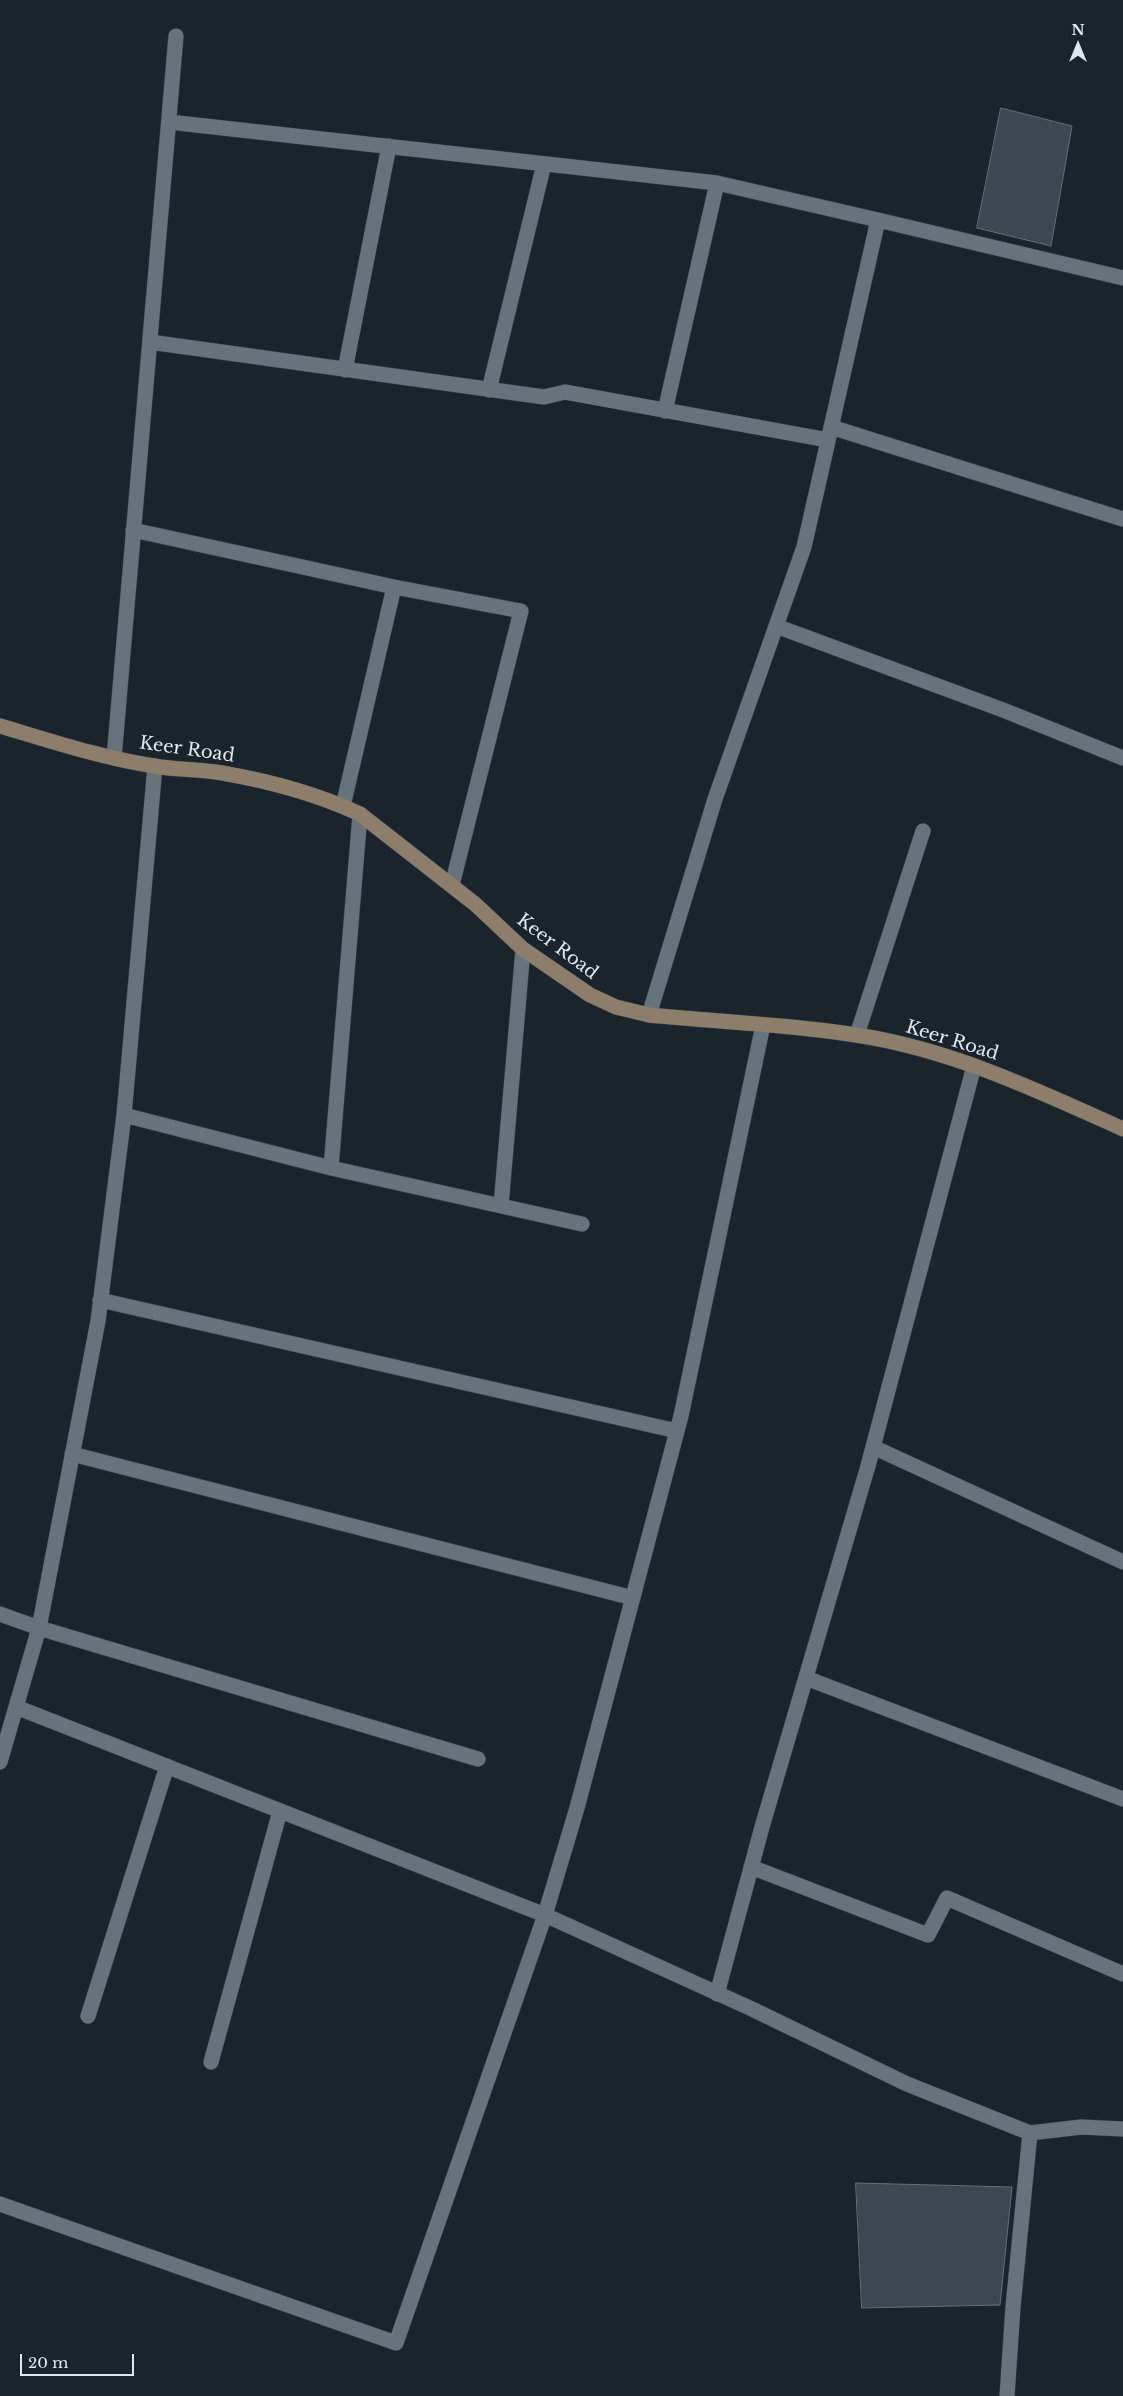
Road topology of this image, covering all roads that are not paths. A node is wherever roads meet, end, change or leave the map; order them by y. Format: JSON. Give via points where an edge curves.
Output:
{"nodes":[{"id":1,"x":176,"y":36,"type":"dead end"},
{"id":2,"x":169,"y":122,"type":"junction"},
{"id":3,"x":389,"y":146,"type":"junction"},
{"id":4,"x":544,"y":164,"type":"junction"},
{"id":5,"x":717,"y":183,"type":"junction"},
{"id":6,"x":878,"y":220,"type":"junction"},
{"id":7,"x":1123,"y":278,"type":"edge"},
{"id":8,"x":150,"y":342,"type":"junction"},
{"id":9,"x":345,"y":370,"type":"junction"},
{"id":10,"x":489,"y":390,"type":"junction"},
{"id":11,"x":665,"y":411,"type":"junction"},
{"id":12,"x":829,"y":434,"type":"junction"},
{"id":13,"x":1123,"y":519,"type":"edge"},
{"id":14,"x":133,"y":530,"type":"junction"},
{"id":15,"x":394,"y":587,"type":"junction"},
{"id":16,"x":776,"y":626,"type":"junction"},
{"id":17,"x":0,"y":726,"type":"edge"},
{"id":18,"x":114,"y":758,"type":"junction"},
{"id":19,"x":1123,"y":758,"type":"edge"},
{"id":20,"x":154,"y":766,"type":"junction"},
{"id":21,"x":343,"y":806,"type":"junction"},
{"id":22,"x":360,"y":814,"type":"junction"},
{"id":23,"x":923,"y":831,"type":"dead end"},
{"id":24,"x":452,"y":885,"type":"junction"},
{"id":25,"x":523,"y":949,"type":"junction"},
{"id":26,"x":649,"y":1015,"type":"junction"},
{"id":27,"x":763,"y":1025,"type":"junction"},
{"id":28,"x":857,"y":1035,"type":"junction"},
{"id":29,"x":974,"y":1066,"type":"junction"},
{"id":30,"x":124,"y":1115,"type":"junction"},
{"id":31,"x":1123,"y":1129,"type":"edge"},
{"id":32,"x":331,"y":1168,"type":"junction"},
{"id":33,"x":501,"y":1206,"type":"junction"},
{"id":34,"x":582,"y":1224,"type":"dead end"},
{"id":35,"x":100,"y":1300,"type":"junction"},
{"id":36,"x":677,"y":1431,"type":"junction"},
{"id":37,"x":873,"y":1446,"type":"junction"},
{"id":38,"x":72,"y":1454,"type":"junction"},
{"id":39,"x":1123,"y":1562,"type":"edge"},
{"id":40,"x":633,"y":1598,"type":"junction"},
{"id":41,"x":0,"y":1614,"type":"edge"},
{"id":42,"x":39,"y":1628,"type":"junction"},
{"id":43,"x":806,"y":1678,"type":"junction"},
{"id":44,"x":16,"y":1707,"type":"junction"},
{"id":45,"x":478,"y":1759,"type":"dead end"},
{"id":46,"x":0,"y":1762,"type":"edge"},
{"id":47,"x":167,"y":1766,"type":"junction"},
{"id":48,"x":1123,"y":1799,"type":"edge"},
{"id":49,"x":280,"y":1811,"type":"junction"},
{"id":50,"x":752,"y":1867,"type":"junction"},
{"id":51,"x":545,"y":1915,"type":"junction"},
{"id":52,"x":1123,"y":1974,"type":"edge"},
{"id":53,"x":717,"y":1994,"type":"junction"},
{"id":54,"x":88,"y":2016,"type":"dead end"},
{"id":55,"x":211,"y":2062,"type":"dead end"},
{"id":56,"x":1123,"y":2129,"type":"edge"},
{"id":57,"x":1030,"y":2133,"type":"junction"},
{"id":58,"x":0,"y":2204,"type":"edge"},
{"id":59,"x":1007,"y":2396,"type":"edge"}],
"edges":[{"from":1,"to":2,"type":"street"},
{"from":2,"to":3,"type":"street"},
{"from":2,"to":8,"type":"street"},
{"from":3,"to":4,"type":"street"},
{"from":3,"to":9,"type":"street"},
{"from":4,"to":5,"type":"street"},
{"from":4,"to":10,"type":"street"},
{"from":5,"to":6,"type":"street"},
{"from":5,"to":11,"type":"street"},
{"from":6,"to":7,"type":"street"},
{"from":6,"to":12,"type":"street"},
{"from":8,"to":9,"type":"street"},
{"from":8,"to":14,"type":"street"},
{"from":9,"to":10,"type":"street"},
{"from":10,"to":11,"type":"street","via":[[544,398],[566,392]]},
{"from":11,"to":12,"type":"street"},
{"from":12,"to":13,"type":"street"},
{"from":12,"to":16,"type":"street","via":[[804,547]]},
{"from":14,"to":15,"type":"street"},
{"from":14,"to":18,"type":"street"},
{"from":15,"to":21,"type":"street"},
{"from":15,"to":24,"type":"street","via":[[521,611]]},
{"from":16,"to":19,"type":"street"},
{"from":16,"to":26,"type":"street","via":[[715,799]]},
{"from":17,"to":18,"type":"street","name":"Keer Road"},
{"from":18,"to":20,"type":"street","name":"Keer Road"},
{"from":20,"to":21,"type":"street","name":"Keer Road","via":[[222,773]]},
{"from":20,"to":30,"type":"street"},
{"from":21,"to":22,"type":"street","name":"Keer Road"},
{"from":22,"to":24,"type":"street","name":"Keer Road"},
{"from":22,"to":32,"type":"street"},
{"from":23,"to":28,"type":"street"},
{"from":24,"to":25,"type":"street","name":"Keer Road"},
{"from":25,"to":26,"type":"street","name":"Keer Road","via":[[590,995],[616,1007]]},
{"from":25,"to":33,"type":"street"},
{"from":26,"to":27,"type":"street","name":"Keer Road"},
{"from":27,"to":28,"type":"street","name":"Keer Road"},
{"from":27,"to":36,"type":"street"},
{"from":28,"to":29,"type":"street","name":"Keer Road","via":[[922,1049]]},
{"from":29,"to":31,"type":"street","name":"Keer Road"},
{"from":29,"to":37,"type":"street"},
{"from":30,"to":32,"type":"street"},
{"from":30,"to":35,"type":"street"},
{"from":32,"to":33,"type":"street"},
{"from":33,"to":34,"type":"street"},
{"from":35,"to":36,"type":"street"},
{"from":35,"to":38,"type":"street"},
{"from":36,"to":40,"type":"street"},
{"from":37,"to":39,"type":"street"},
{"from":37,"to":43,"type":"street"},
{"from":38,"to":40,"type":"street"},
{"from":38,"to":42,"type":"street"},
{"from":40,"to":51,"type":"street"},
{"from":41,"to":42,"type":"street"},
{"from":42,"to":44,"type":"street"},
{"from":42,"to":45,"type":"street"},
{"from":43,"to":48,"type":"street"},
{"from":43,"to":50,"type":"street"},
{"from":44,"to":46,"type":"street"},
{"from":44,"to":47,"type":"street"},
{"from":47,"to":49,"type":"street"},
{"from":47,"to":54,"type":"street"},
{"from":49,"to":51,"type":"street"},
{"from":49,"to":55,"type":"street"},
{"from":50,"to":52,"type":"street","via":[[928,1935],[947,1898]]},
{"from":50,"to":53,"type":"street"},
{"from":51,"to":53,"type":"street"},
{"from":51,"to":58,"type":"street","via":[[396,2342]]},
{"from":53,"to":57,"type":"street","via":[[907,2084]]},
{"from":56,"to":57,"type":"street","via":[[1081,2127]]},
{"from":57,"to":59,"type":"street"}]}
